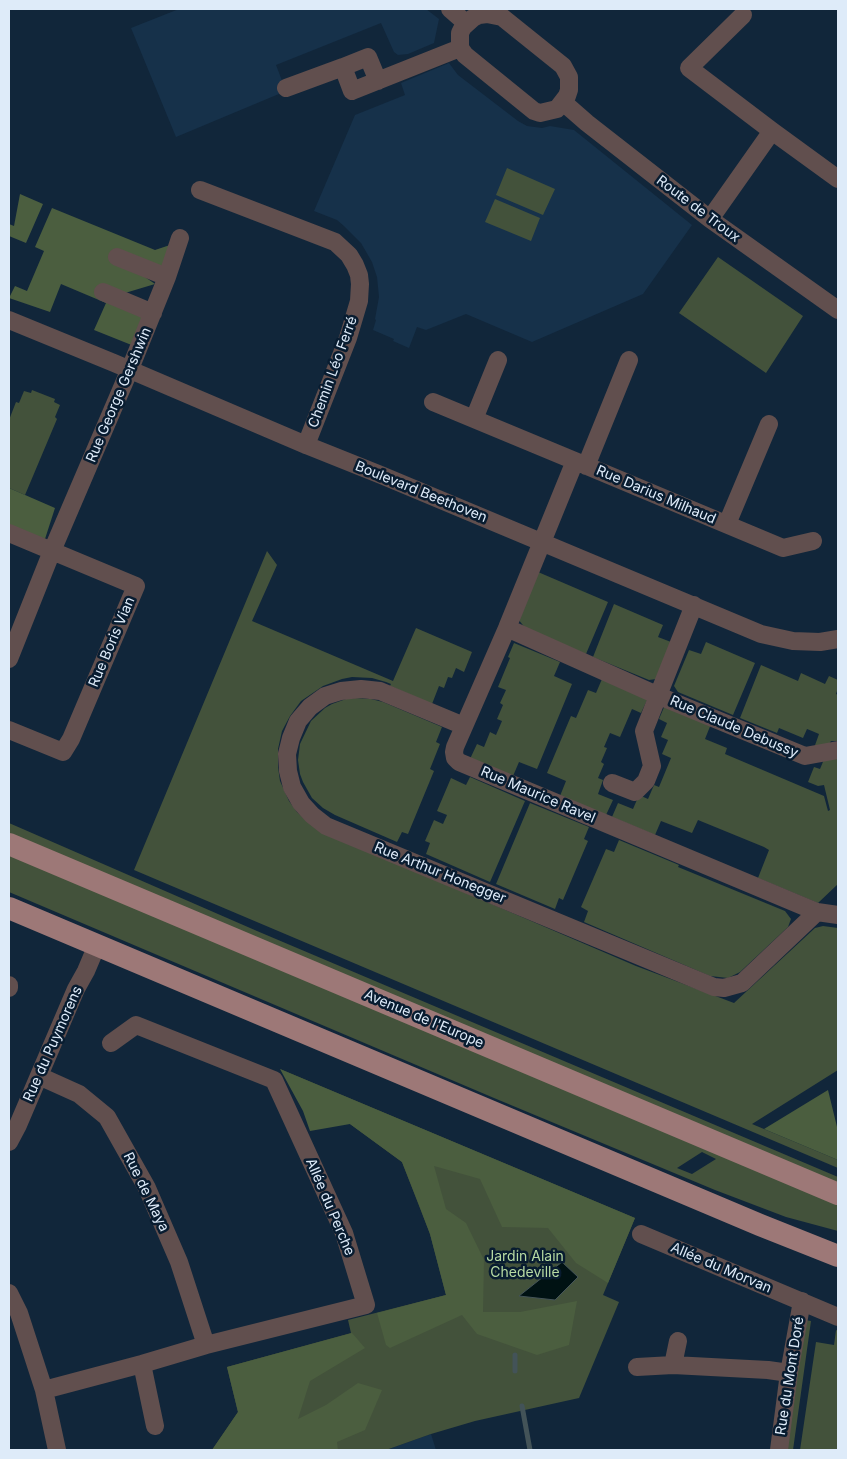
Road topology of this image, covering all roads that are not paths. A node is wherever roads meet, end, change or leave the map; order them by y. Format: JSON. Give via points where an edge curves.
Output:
{"nodes":[{"id":1,"x":450,"y":9,"type":"edge"},
{"id":2,"x":742,"y":15,"type":"dead end"},
{"id":3,"x":466,"y":23,"type":"junction"},
{"id":4,"x":460,"y":48,"type":"junction"},
{"id":5,"x":343,"y":67,"type":"junction"},
{"id":6,"x":378,"y":81,"type":"junction"},
{"id":7,"x":286,"y":88,"type":"dead end"},
{"id":8,"x":563,"y":102,"type":"junction"},
{"id":9,"x":772,"y":131,"type":"junction"},
{"id":10,"x":838,"y":179,"type":"edge"},
{"id":11,"x":200,"y":190,"type":"dead end"},
{"id":12,"x":710,"y":219,"type":"junction"},
{"id":13,"x":180,"y":238,"type":"dead end"},
{"id":14,"x":117,"y":257,"type":"dead end"},
{"id":15,"x":167,"y":277,"type":"junction"},
{"id":16,"x":104,"y":292,"type":"dead end"},
{"id":17,"x":838,"y":310,"type":"edge"},
{"id":18,"x":153,"y":313,"type":"junction"},
{"id":19,"x":9,"y":320,"type":"edge"},
{"id":20,"x":498,"y":360,"type":"dead end"},
{"id":21,"x":629,"y":360,"type":"dead end"},
{"id":22,"x":130,"y":369,"type":"junction"},
{"id":23,"x":433,"y":402,"type":"dead end"},
{"id":24,"x":474,"y":419,"type":"junction"},
{"id":25,"x":769,"y":424,"type":"dead end"},
{"id":26,"x":306,"y":445,"type":"junction"},
{"id":27,"x":580,"y":463,"type":"junction"},
{"id":28,"x":727,"y":524,"type":"junction"},
{"id":29,"x":9,"y":533,"type":"edge"},
{"id":30,"x":813,"y":541,"type":"dead end"},
{"id":31,"x":542,"y":542,"type":"junction"},
{"id":32,"x":52,"y":551,"type":"junction"},
{"id":33,"x":694,"y":605,"type":"junction"},
{"id":34,"x":507,"y":628,"type":"junction"},
{"id":35,"x":838,"y":639,"type":"edge"},
{"id":36,"x":9,"y":659,"type":"edge"},
{"id":37,"x":659,"y":696,"type":"junction"},
{"id":38,"x":464,"y":726,"type":"junction"},
{"id":39,"x":9,"y":730,"type":"edge"},
{"id":40,"x":838,"y":750,"type":"edge"},
{"id":41,"x":612,"y":783,"type":"dead end"},
{"id":42,"x":9,"y":844,"type":"edge"},
{"id":43,"x":9,"y":908,"type":"edge"},
{"id":44,"x":817,"y":912,"type":"junction"},
{"id":45,"x":838,"y":915,"type":"edge"},
{"id":46,"x":96,"y":945,"type":"junction"},
{"id":47,"x":111,"y":1043,"type":"dead end"},
{"id":48,"x":39,"y":1076,"type":"junction"},
{"id":49,"x":9,"y":1142,"type":"edge"},
{"id":50,"x":838,"y":1194,"type":"edge"},
{"id":51,"x":641,"y":1234,"type":"dead end"},
{"id":52,"x":838,"y":1256,"type":"edge"},
{"id":53,"x":9,"y":1293,"type":"edge"},
{"id":54,"x":802,"y":1301,"type":"junction"},
{"id":55,"x":838,"y":1317,"type":"edge"},
{"id":56,"x":678,"y":1341,"type":"dead end"},
{"id":57,"x":206,"y":1345,"type":"junction"},
{"id":58,"x":142,"y":1364,"type":"junction"},
{"id":59,"x":673,"y":1364,"type":"junction"},
{"id":60,"x":637,"y":1368,"type":"dead end"},
{"id":61,"x":789,"y":1373,"type":"junction"},
{"id":62,"x":44,"y":1390,"type":"junction"},
{"id":63,"x":155,"y":1426,"type":"dead end"},
{"id":64,"x":57,"y":1450,"type":"edge"},
{"id":65,"x":779,"y":1450,"type":"edge"}],
"edges":[{"from":1,"to":3,"type":"street"},
{"from":2,"to":9,"type":"street","via":[[689,68]]},
{"from":3,"to":4,"type":"street","via":[[460,33]]},
{"from":3,"to":8,"type":"street","via":[[479,15],[493,14],[528,37],[567,73],[569,90]]},
{"from":4,"to":6,"type":"street"},
{"from":4,"to":8,"type":"street","via":[[534,111],[549,111]]},
{"from":5,"to":6,"type":"street","via":[[352,91]]},
{"from":5,"to":6,"type":"street","via":[[368,56]]},
{"from":5,"to":7,"type":"street"},
{"from":8,"to":12,"type":"street","name":"Route de Troux"},
{"from":9,"to":10,"type":"street"},
{"from":9,"to":12,"type":"street"},
{"from":11,"to":26,"type":"street","name":"Chemin Léo Ferré","via":[[335,242],[355,265],[360,284],[348,338]]},
{"from":12,"to":17,"type":"street","name":"Route de Troux"},
{"from":13,"to":15,"type":"street","name":"Rue George Gershwin"},
{"from":14,"to":15,"type":"street"},
{"from":15,"to":18,"type":"street","name":"Rue George Gershwin"},
{"from":16,"to":18,"type":"street"},
{"from":18,"to":22,"type":"street","name":"Rue George Gershwin"},
{"from":19,"to":22,"type":"street","name":"Boulevard Beethoven"},
{"from":20,"to":24,"type":"street"},
{"from":21,"to":27,"type":"street","name":"Rue Darius Milhaud"},
{"from":22,"to":26,"type":"street","name":"Boulevard Beethoven"},
{"from":22,"to":32,"type":"street","name":"Rue George Gershwin"},
{"from":23,"to":24,"type":"street"},
{"from":24,"to":27,"type":"street"},
{"from":25,"to":28,"type":"street","name":"Rue Darius Milhaud"},
{"from":26,"to":31,"type":"street","name":"Boulevard Beethoven"},
{"from":27,"to":28,"type":"street","name":"Rue Darius Milhaud"},
{"from":27,"to":31,"type":"street","name":"Rue Maurice Ravel"},
{"from":28,"to":30,"type":"street","name":"Rue Darius Milhaud","via":[[783,548]]},
{"from":29,"to":32,"type":"street"},
{"from":31,"to":33,"type":"street","name":"Boulevard Beethoven"},
{"from":31,"to":34,"type":"street","name":"Rue Maurice Ravel"},
{"from":32,"to":36,"type":"street","name":"Rue George Gershwin"},
{"from":32,"to":39,"type":"street","name":"Rue Boris Vian","via":[[136,586],[71,738],[62,752]]},
{"from":33,"to":35,"type":"street","name":"Boulevard Beethoven","via":[[761,634],[793,641]]},
{"from":33,"to":37,"type":"street","name":"Rue Claude Debussy"},
{"from":34,"to":37,"type":"street","name":"Rue Claude Debussy"},
{"from":34,"to":38,"type":"street","name":"Rue Maurice Ravel"},
{"from":37,"to":40,"type":"street","name":"Rue Claude Debussy","via":[[805,756]]},
{"from":37,"to":41,"type":"street","name":"Rue Claude Debussy","via":[[644,731],[652,766],[646,781],[635,792]]},
{"from":38,"to":44,"type":"street","name":"Rue Maurice Ravel","via":[[454,752],[459,762]]},
{"from":38,"to":44,"type":"street","name":"Rue Arthur Honegger","via":[[380,691],[361,689],[324,696],[298,721],[291,738],[288,772],[292,787],[301,803],[326,826],[714,987],[742,983]]},
{"from":42,"to":50,"type":"main road","name":"Avenue de l'Europe"},
{"from":43,"to":46,"type":"main road"},
{"from":44,"to":45,"type":"street","name":"Rue Maurice Ravel"},
{"from":46,"to":48,"type":"street","name":"Rue du Puymorens"},
{"from":46,"to":52,"type":"main road"},
{"from":47,"to":57,"type":"street","name":"Allée du Perche","via":[[136,1025],[274,1080],[347,1242],[366,1305]]},
{"from":48,"to":49,"type":"street","name":"Rue du Puymorens"},
{"from":48,"to":57,"type":"street","name":"Rue de Maya","via":[[79,1094],[107,1117],[150,1197],[179,1262]]},
{"from":51,"to":54,"type":"street","name":"Allée du Morvan"},
{"from":53,"to":62,"type":"street","via":[[19,1313]]},
{"from":54,"to":55,"type":"street","name":"Allée du Morvan"},
{"from":54,"to":61,"type":"street","name":"Rue du Mont Doré"},
{"from":56,"to":59,"type":"street"},
{"from":57,"to":58,"type":"street","name":"Allée du Perche"},
{"from":58,"to":62,"type":"street","name":"Allée du Perche"},
{"from":58,"to":63,"type":"street"},
{"from":59,"to":60,"type":"street"},
{"from":59,"to":61,"type":"street"},
{"from":61,"to":65,"type":"street","name":"Rue du Mont Doré"},
{"from":62,"to":64,"type":"street"}]}
